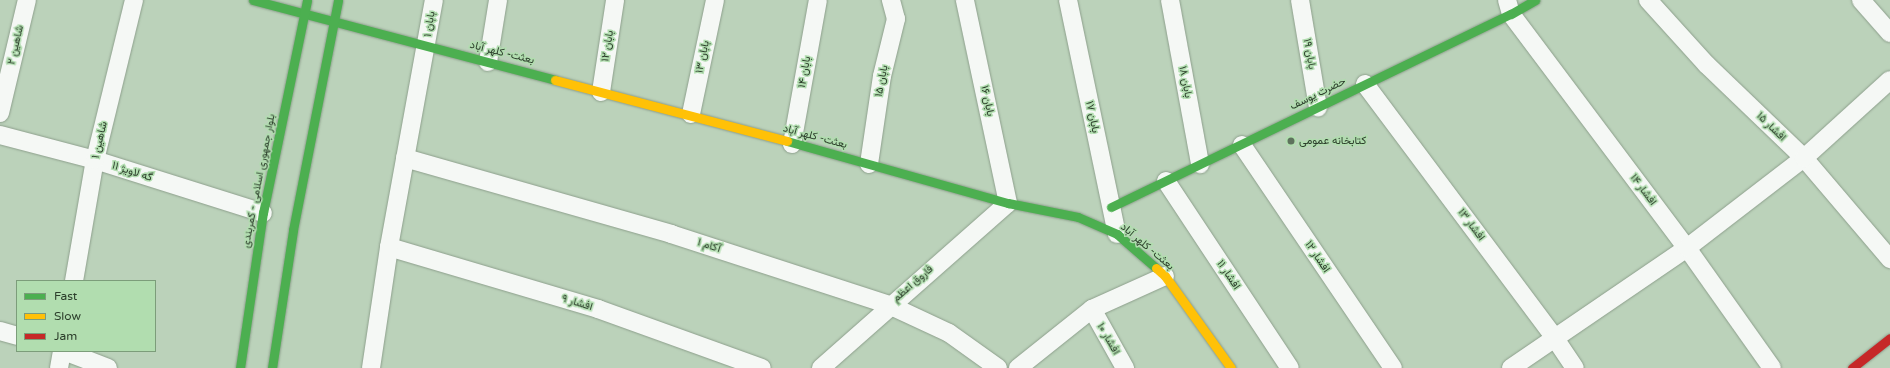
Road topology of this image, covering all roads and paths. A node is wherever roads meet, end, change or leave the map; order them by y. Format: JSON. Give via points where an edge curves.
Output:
{"nodes":[{"id":1,"x":27,"y":0,"type":"edge"},
{"id":2,"x":134,"y":0,"type":"edge"},
{"id":3,"x":253,"y":0,"type":"edge"},
{"id":4,"x":307,"y":0,"type":"edge"},
{"id":5,"x":338,"y":0,"type":"edge"},
{"id":6,"x":434,"y":0,"type":"edge"},
{"id":7,"x":498,"y":0,"type":"edge"},
{"id":8,"x":615,"y":0,"type":"edge"},
{"id":9,"x":715,"y":0,"type":"edge"},
{"id":10,"x":818,"y":0,"type":"edge"},
{"id":11,"x":891,"y":0,"type":"edge"},
{"id":12,"x":965,"y":0,"type":"edge"},
{"id":13,"x":1068,"y":0,"type":"edge"},
{"id":14,"x":1170,"y":0,"type":"edge"},
{"id":15,"x":1300,"y":0,"type":"edge"},
{"id":16,"x":1535,"y":0,"type":"edge"},
{"id":17,"x":1648,"y":0,"type":"edge"},
{"id":18,"x":1861,"y":0,"type":"edge"},
{"id":19,"x":1509,"y":7,"type":"edge"},
{"id":20,"x":305,"y":13,"type":"junction"},
{"id":21,"x":335,"y":20,"type":"junction"},
{"id":22,"x":1890,"y":33,"type":"edge"},
{"id":23,"x":427,"y":48,"type":"junction"},
{"id":24,"x":488,"y":62,"type":"junction"},
{"id":25,"x":1890,"y":80,"type":"edge"},
{"id":26,"x":1365,"y":84,"type":"junction"},
{"id":27,"x":601,"y":92,"type":"junction"},
{"id":28,"x":1318,"y":108,"type":"junction"},
{"id":29,"x":0,"y":113,"type":"edge"},
{"id":30,"x":691,"y":114,"type":"junction"},
{"id":31,"x":0,"y":135,"type":"edge"},
{"id":32,"x":792,"y":144,"type":"junction"},
{"id":33,"x":1242,"y":145,"type":"junction"},
{"id":34,"x":405,"y":158,"type":"junction"},
{"id":35,"x":1804,"y":158,"type":"junction"},
{"id":36,"x":96,"y":160,"type":"junction"},
{"id":37,"x":869,"y":164,"type":"junction"},
{"id":38,"x":1200,"y":164,"type":"junction"},
{"id":39,"x":1166,"y":181,"type":"junction"},
{"id":40,"x":1008,"y":203,"type":"junction"},
{"id":41,"x":1111,"y":207,"type":"junction"},
{"id":42,"x":263,"y":213,"type":"junction"},
{"id":43,"x":1117,"y":234,"type":"junction"},
{"id":44,"x":389,"y":247,"type":"junction"},
{"id":45,"x":1687,"y":248,"type":"junction"},
{"id":46,"x":1890,"y":259,"type":"edge"},
{"id":47,"x":1165,"y":276,"type":"junction"},
{"id":48,"x":74,"y":280,"type":"edge"},
{"id":49,"x":889,"y":305,"type":"junction"},
{"id":50,"x":1092,"y":309,"type":"junction"},
{"id":51,"x":0,"y":331,"type":"edge"},
{"id":52,"x":16,"y":336,"type":"edge"},
{"id":53,"x":1554,"y":337,"type":"junction"},
{"id":54,"x":1890,"y":338,"type":"edge"},
{"id":55,"x":63,"y":352,"type":"edge"},
{"id":56,"x":66,"y":352,"type":"edge"},
{"id":57,"x":59,"y":368,"type":"edge"},
{"id":58,"x":108,"y":368,"type":"edge"},
{"id":59,"x":240,"y":368,"type":"edge"},
{"id":60,"x":272,"y":368,"type":"edge"},
{"id":61,"x":371,"y":368,"type":"edge"},
{"id":62,"x":762,"y":368,"type":"edge"},
{"id":63,"x":821,"y":368,"type":"edge"},
{"id":64,"x":998,"y":368,"type":"edge"},
{"id":65,"x":1018,"y":368,"type":"edge"},
{"id":66,"x":1125,"y":368,"type":"edge"},
{"id":67,"x":1231,"y":368,"type":"edge"},
{"id":68,"x":1290,"y":368,"type":"edge"},
{"id":69,"x":1393,"y":368,"type":"edge"},
{"id":70,"x":1511,"y":368,"type":"edge"},
{"id":71,"x":1575,"y":368,"type":"edge"},
{"id":72,"x":1772,"y":368,"type":"edge"},
{"id":73,"x":1852,"y":368,"type":"edge"}],
"edges":[{"from":1,"to":29,"type":"street","name":"شاهین ۲"},
{"from":2,"to":36,"type":"street","name":"شاهین ۱"},
{"from":3,"to":20,"type":"main road","name":"بعثت- کلهر آباد"},
{"from":4,"to":20,"type":"main road","name":"بلوار جمهوری اسلامی - کمربندی"},
{"from":5,"to":21,"type":"main road"},
{"from":6,"to":23,"type":"street","name":"بابان ۱"},
{"from":7,"to":24,"type":"street"},
{"from":8,"to":27,"type":"street","name":"بابان ۱۲"},
{"from":9,"to":30,"type":"street","name":"بابان ۱۳"},
{"from":10,"to":32,"type":"street","name":"بابان ۱۴"},
{"from":11,"to":37,"type":"street","name":"بابان ۱۵","via":[[896,19],[882,76]]},
{"from":12,"to":40,"type":"street","name":"بابان ۱۶"},
{"from":13,"to":41,"type":"street","name":"بابان ۱۷"},
{"from":14,"to":38,"type":"street","name":"بابان ۱۸"},
{"from":15,"to":28,"type":"street","name":"بابان ۱۹"},
{"from":16,"to":19,"type":"main road","name":"حضرت یوسف"},
{"from":17,"to":35,"type":"street","name":"افشار ۱۵","via":[[1707,65]]},
{"from":18,"to":22,"type":"street"},
{"from":19,"to":26,"type":"main road","name":"حضرت یوسف"},
{"from":19,"to":45,"type":"street","name":"افشار ۱۴"},
{"from":20,"to":21,"type":"main road","name":"بعثت- کلهر آباد"},
{"from":20,"to":42,"type":"main road","name":"بلوار جمهوری اسلامی - کمربندی"},
{"from":21,"to":23,"type":"main road","name":"بعثت- کلهر آباد"},
{"from":21,"to":60,"type":"main road","via":[[293,230]]},
{"from":23,"to":24,"type":"main road","name":"بعثت- کلهر آباد"},
{"from":23,"to":34,"type":"street","name":"بابان ۱"},
{"from":24,"to":27,"type":"main road","name":"بعثت- کلهر آباد"},
{"from":25,"to":35,"type":"street"},
{"from":26,"to":28,"type":"main road","name":"حضرت یوسف"},
{"from":26,"to":53,"type":"street","name":"افشار ۱۳"},
{"from":27,"to":30,"type":"main road","name":"بعثت- کلهر آباد"},
{"from":28,"to":33,"type":"main road","name":"حضرت یوسف"},
{"from":30,"to":32,"type":"main road","name":"بعثت- کلهر آباد"},
{"from":31,"to":36,"type":"street","name":"گه لاویژ ۱۱"},
{"from":32,"to":37,"type":"main road","name":"بعثت- کلهر آباد"},
{"from":33,"to":38,"type":"main road","name":"حضرت یوسف"},
{"from":33,"to":69,"type":"street","name":"افشار ۱۲"},
{"from":34,"to":44,"type":"street","name":"بابان ۱"},
{"from":34,"to":49,"type":"street","name":"آکام ۱","via":[[671,234]]},
{"from":35,"to":45,"type":"street"},
{"from":35,"to":46,"type":"street","name":"افشار ۱۵"},
{"from":36,"to":42,"type":"street","name":"گه لاویژ ۱۱"},
{"from":36,"to":48,"type":"street","name":"شاهین ۱"},
{"from":37,"to":40,"type":"main road","name":"بعثت- کلهر آباد"},
{"from":38,"to":39,"type":"main road","name":"حضرت یوسف"},
{"from":39,"to":41,"type":"main road","name":"حضرت یوسف"},
{"from":39,"to":68,"type":"street","name":"افشار ۱۱"},
{"from":40,"to":43,"type":"main road","name":"بعثت- کلهر آباد","via":[[1078,217]]},
{"from":40,"to":49,"type":"street","name":"فاروق اعظم"},
{"from":41,"to":43,"type":"street","name":"بابان ۱۷"},
{"from":42,"to":59,"type":"main road","name":"بلوار جمهوری اسلامی - کمربندی"},
{"from":43,"to":47,"type":"main road","name":"بعثت- کلهر آباد"},
{"from":44,"to":61,"type":"street","name":"بابان ۱"},
{"from":44,"to":62,"type":"street","name":"افشار ۹","via":[[598,310]]},
{"from":45,"to":53,"type":"street"},
{"from":45,"to":72,"type":"street","name":"افشار ۱۴"},
{"from":47,"to":50,"type":"street"},
{"from":47,"to":67,"type":"main road","name":"بعثت- کلهر آباد"},
{"from":49,"to":63,"type":"street","name":"فاروق اعظم"},
{"from":49,"to":64,"type":"street","name":"آکام ۱","via":[[948,333]]},
{"from":50,"to":65,"type":"street"},
{"from":50,"to":66,"type":"street","name":"افشار ۱۰"},
{"from":51,"to":52,"type":"street"},
{"from":53,"to":70,"type":"street"},
{"from":53,"to":71,"type":"street","name":"افشار ۱۳"},
{"from":54,"to":73,"type":"main road"},
{"from":55,"to":57,"type":"street"},
{"from":56,"to":58,"type":"street"}]}
